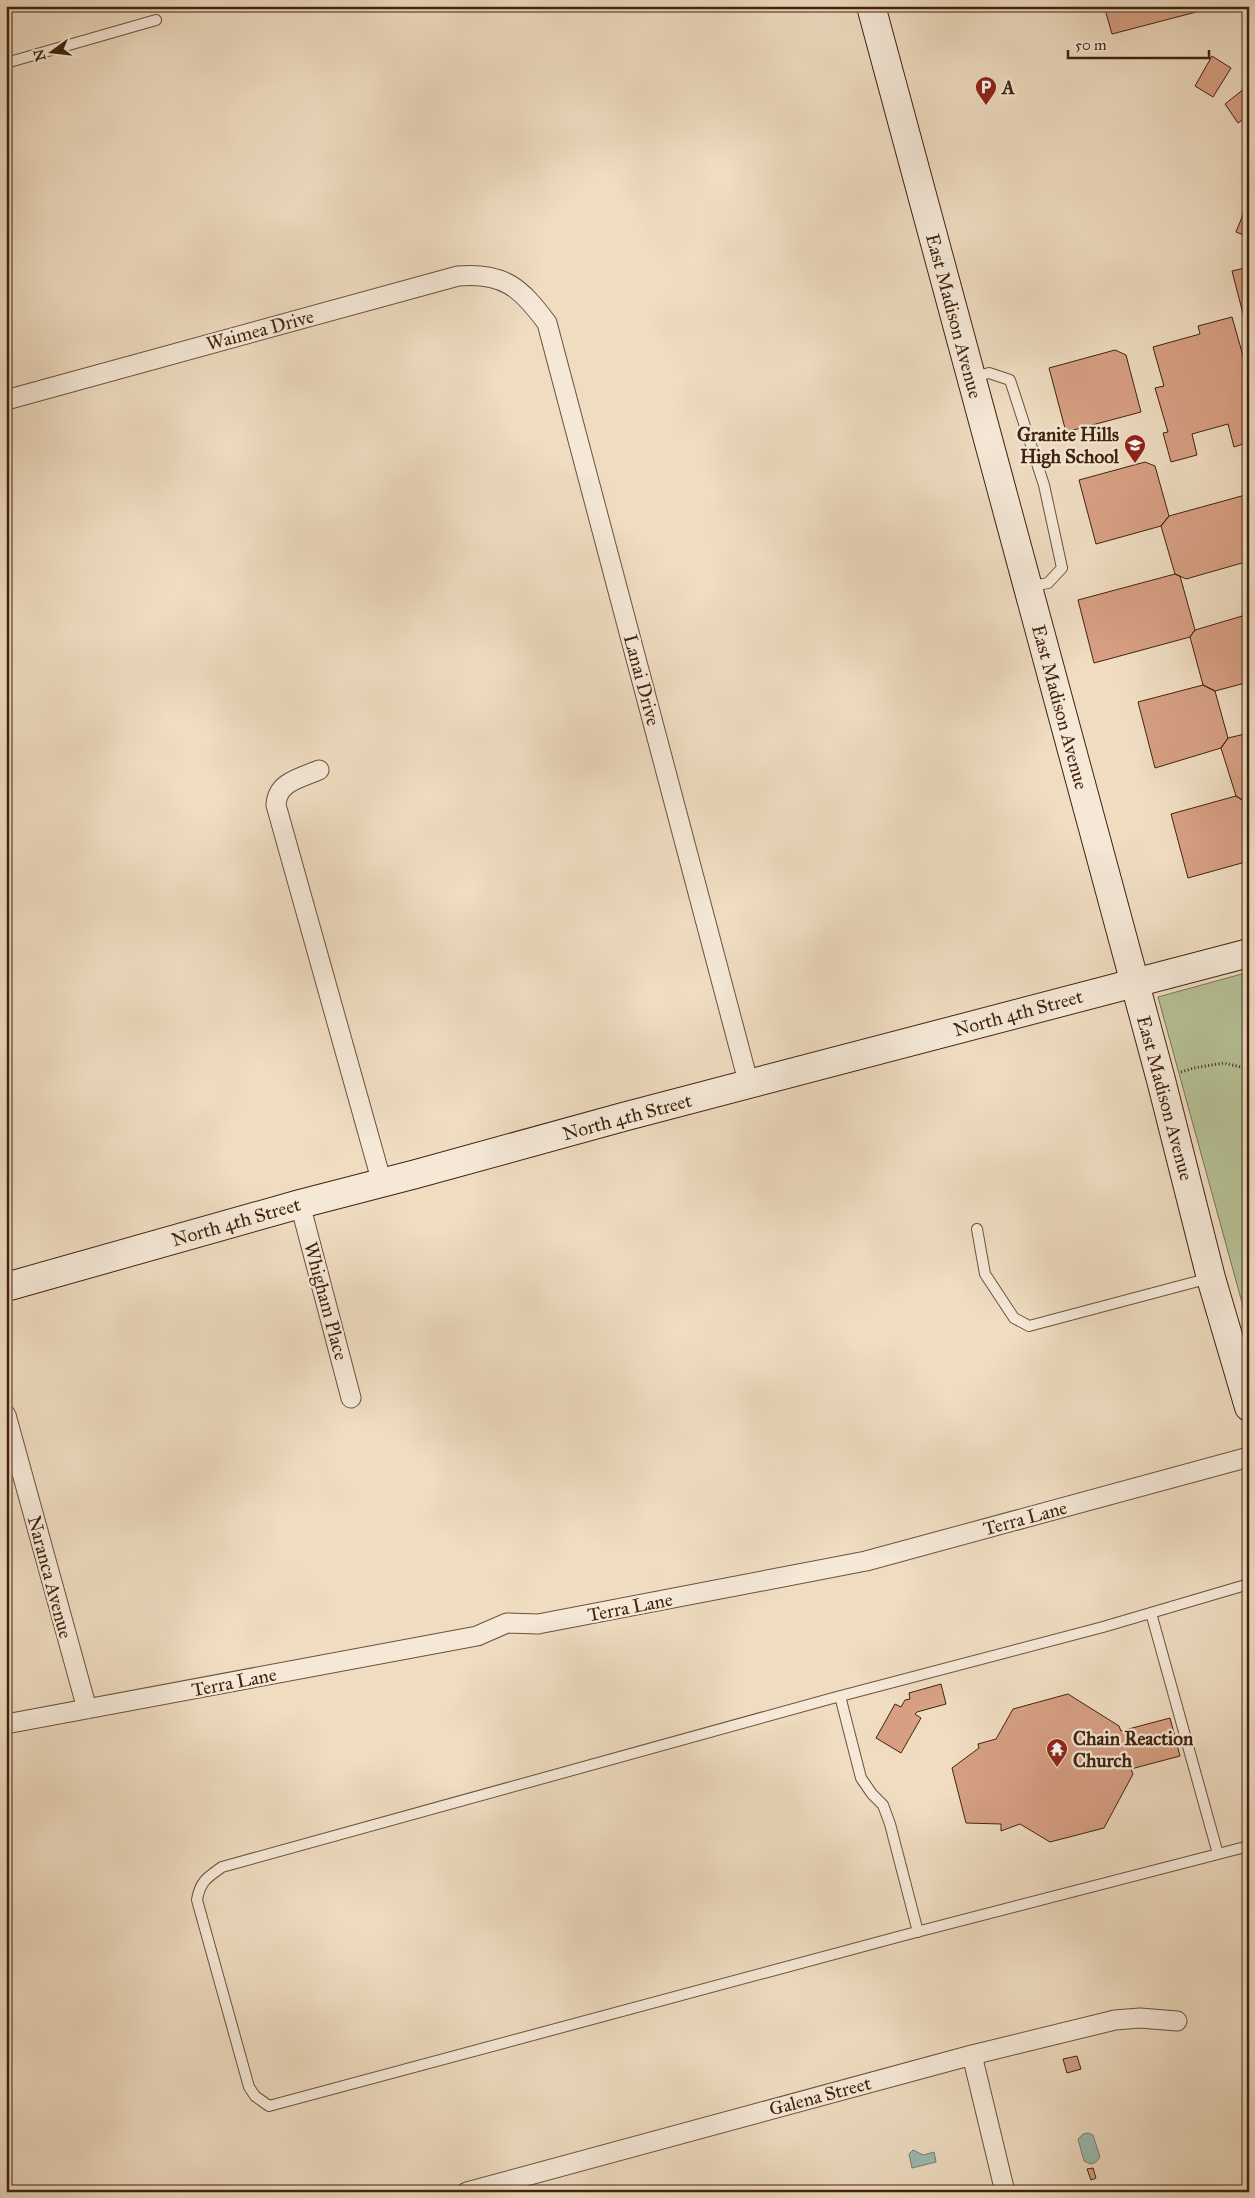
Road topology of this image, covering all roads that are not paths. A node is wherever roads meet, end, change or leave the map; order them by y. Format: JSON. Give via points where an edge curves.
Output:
{"nodes":[{"id":1,"x":871,"y":6,"type":"edge"},
{"id":2,"x":156,"y":20,"type":"dead end"},
{"id":3,"x":6,"y":63,"type":"edge"},
{"id":4,"x":513,"y":286,"type":"joint"},
{"id":5,"x":971,"y":378,"type":"junction"},
{"id":6,"x":6,"y":400,"type":"edge"},
{"id":7,"x":1028,"y":587,"type":"junction"},
{"id":8,"x":319,"y":770,"type":"dead end"},
{"id":9,"x":1249,"y":953,"type":"edge"},
{"id":10,"x":1134,"y":982,"type":"junction"},
{"id":11,"x":749,"y":1085,"type":"junction"},
{"id":12,"x":382,"y":1183,"type":"junction"},
{"id":13,"x":300,"y":1204,"type":"junction"},
{"id":14,"x":977,"y":1229,"type":"dead end"},
{"id":15,"x":1211,"y":1278,"type":"junction"},
{"id":16,"x":6,"y":1287,"type":"edge"},
{"id":17,"x":351,"y":1398,"type":"dead end"},
{"id":18,"x":1249,"y":1407,"type":"edge"},
{"id":19,"x":6,"y":1415,"type":"edge"},
{"id":20,"x":1249,"y":1457,"type":"edge"},
{"id":21,"x":1249,"y":1584,"type":"edge"},
{"id":22,"x":1151,"y":1613,"type":"junction"},
{"id":23,"x":840,"y":1696,"type":"junction"},
{"id":24,"x":87,"y":1709,"type":"junction"},
{"id":25,"x":6,"y":1724,"type":"edge"},
{"id":26,"x":1249,"y":1846,"type":"edge"},
{"id":27,"x":1218,"y":1854,"type":"junction"},
{"id":28,"x":918,"y":1932,"type":"junction"},
{"id":29,"x":1177,"y":2020,"type":"dead end"},
{"id":30,"x":972,"y":2055,"type":"junction"},
{"id":31,"x":466,"y":2192,"type":"edge"},
{"id":32,"x":1005,"y":2192,"type":"edge"}],
"edges":[{"from":1,"to":5,"type":"street","name":"East Madison Avenue"},
{"from":2,"to":3,"type":"lane"},
{"from":4,"to":6,"type":"street","name":"Waimea Drive","via":[[480,274],[458,276]]},
{"from":4,"to":11,"type":"street","name":"Lanai Drive","via":[[526,295],[547,323]]},
{"from":5,"to":7,"type":"street","name":"East Madison Avenue"},
{"from":5,"to":7,"type":"lane","via":[[990,372],[1010,380],[1044,485],[1062,568],[1048,583]]},
{"from":7,"to":10,"type":"street","name":"East Madison Avenue"},
{"from":8,"to":12,"type":"street","via":[[283,786],[276,796],[276,805]]},
{"from":9,"to":10,"type":"street","name":"North 4th Street"},
{"from":10,"to":11,"type":"street","name":"North 4th Street"},
{"from":10,"to":15,"type":"street","name":"East Madison Avenue"},
{"from":11,"to":12,"type":"street","name":"North 4th Street","via":[[623,1116]]},
{"from":12,"to":13,"type":"street","name":"North 4th Street"},
{"from":13,"to":16,"type":"street","name":"North 4th Street"},
{"from":13,"to":17,"type":"street","name":"Whigham Place"},
{"from":14,"to":15,"type":"lane","via":[[985,1274],[1014,1318],[1029,1326]]},
{"from":15,"to":18,"type":"street","name":"East Madison Avenue"},
{"from":19,"to":24,"type":"street","name":"Naranca Avenue"},
{"from":20,"to":24,"type":"street","name":"Terra Lane","via":[[866,1561],[538,1624],[506,1622],[477,1636]]},
{"from":21,"to":22,"type":"lane"},
{"from":22,"to":23,"type":"lane"},
{"from":22,"to":27,"type":"lane"},
{"from":23,"to":28,"type":"lane","via":[[862,1778],[883,1805],[890,1824]]},
{"from":23,"to":28,"type":"lane","via":[[222,1867],[199,1887],[197,1900],[249,2087],[269,2106],[282,2104]]},
{"from":24,"to":25,"type":"street","name":"Terra Lane"},
{"from":26,"to":27,"type":"lane"},
{"from":27,"to":28,"type":"lane"},
{"from":29,"to":30,"type":"street","name":"Galena Street","via":[[1115,2020]]},
{"from":30,"to":31,"type":"street","name":"Galena Street"},
{"from":30,"to":32,"type":"street"}]}
